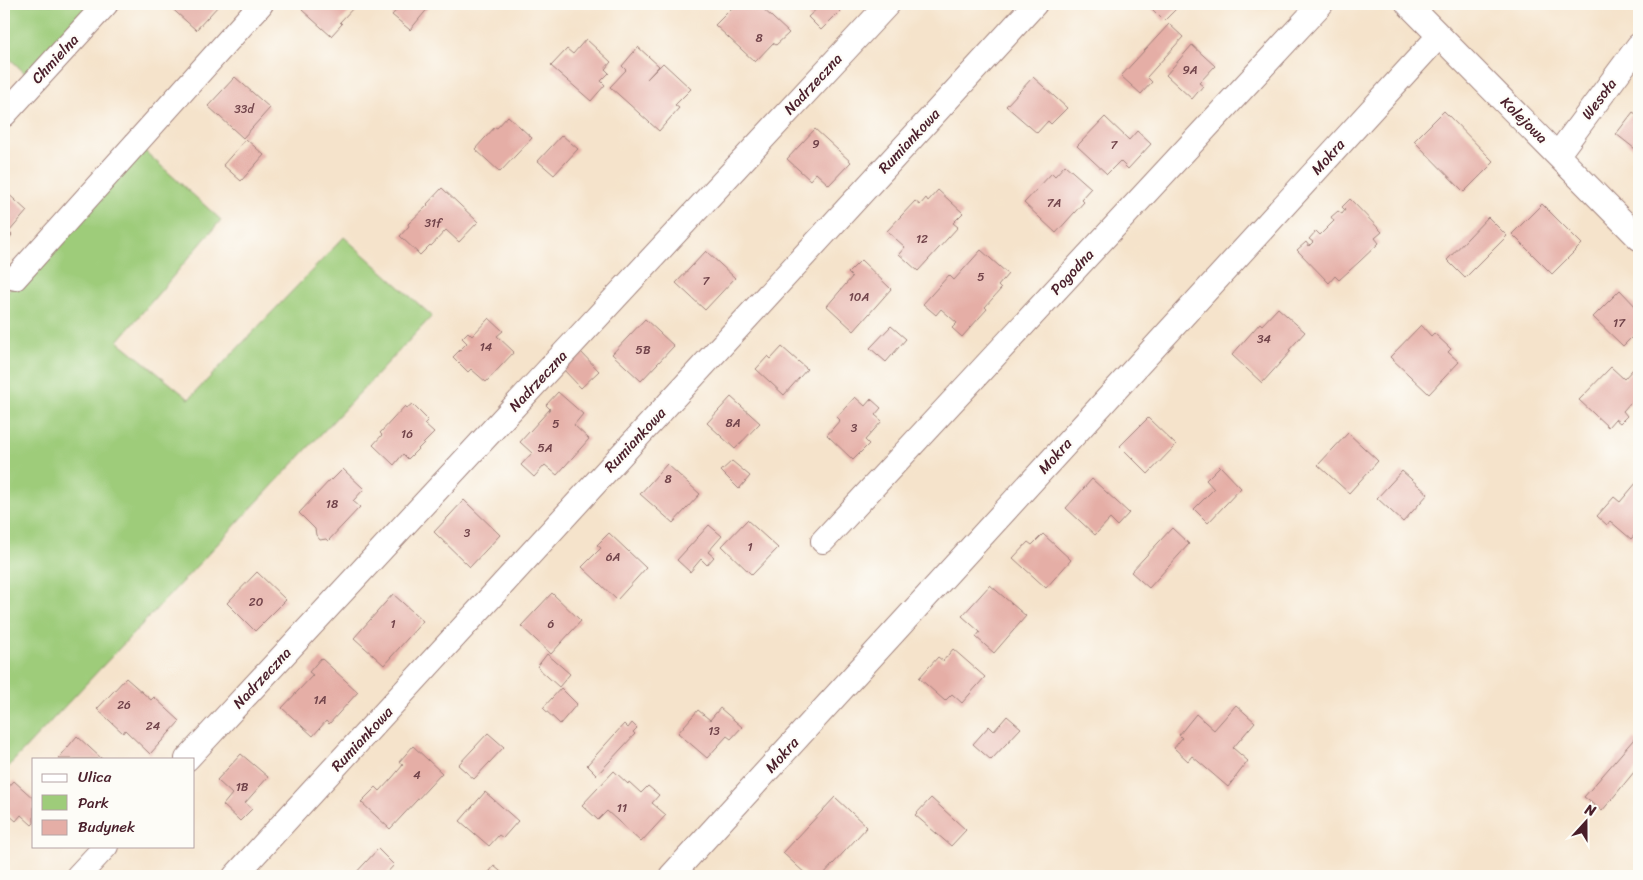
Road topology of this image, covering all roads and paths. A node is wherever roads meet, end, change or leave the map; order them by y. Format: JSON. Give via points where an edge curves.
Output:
{"nodes":[{"id":1,"x":106,"y":4,"type":"edge"},
{"id":2,"x":261,"y":4,"type":"edge"},
{"id":3,"x":888,"y":4,"type":"edge"},
{"id":4,"x":1035,"y":4,"type":"edge"},
{"id":5,"x":1321,"y":4,"type":"edge"},
{"id":6,"x":1408,"y":4,"type":"edge"},
{"id":7,"x":1439,"y":36,"type":"junction"},
{"id":8,"x":1639,"y":45,"type":"edge"},
{"id":9,"x":4,"y":115,"type":"edge"},
{"id":10,"x":1558,"y":154,"type":"junction"},
{"id":11,"x":1639,"y":238,"type":"edge"},
{"id":12,"x":15,"y":278,"type":"dead end"},
{"id":13,"x":823,"y":541,"type":"dead end"},
{"id":14,"x":188,"y":758,"type":"edge"},
{"id":15,"x":104,"y":848,"type":"edge"},
{"id":16,"x":78,"y":876,"type":"edge"},
{"id":17,"x":235,"y":876,"type":"edge"},
{"id":18,"x":671,"y":876,"type":"edge"}],
"edges":[{"from":1,"to":9,"type":"street","name":"Chmielna"},
{"from":2,"to":12,"type":"street"},
{"from":3,"to":14,"type":"street","name":"Nadrzeczna"},
{"from":4,"to":17,"type":"street","name":"Rumiankowa"},
{"from":5,"to":13,"type":"street","name":"Pogodna"},
{"from":6,"to":7,"type":"street","name":"Kolejowa"},
{"from":7,"to":10,"type":"street","name":"Kolejowa"},
{"from":7,"to":18,"type":"street","name":"Mokra"},
{"from":8,"to":10,"type":"street","name":"Wesoła"},
{"from":10,"to":11,"type":"street","name":"Kolejowa"},
{"from":15,"to":16,"type":"street"}]}
